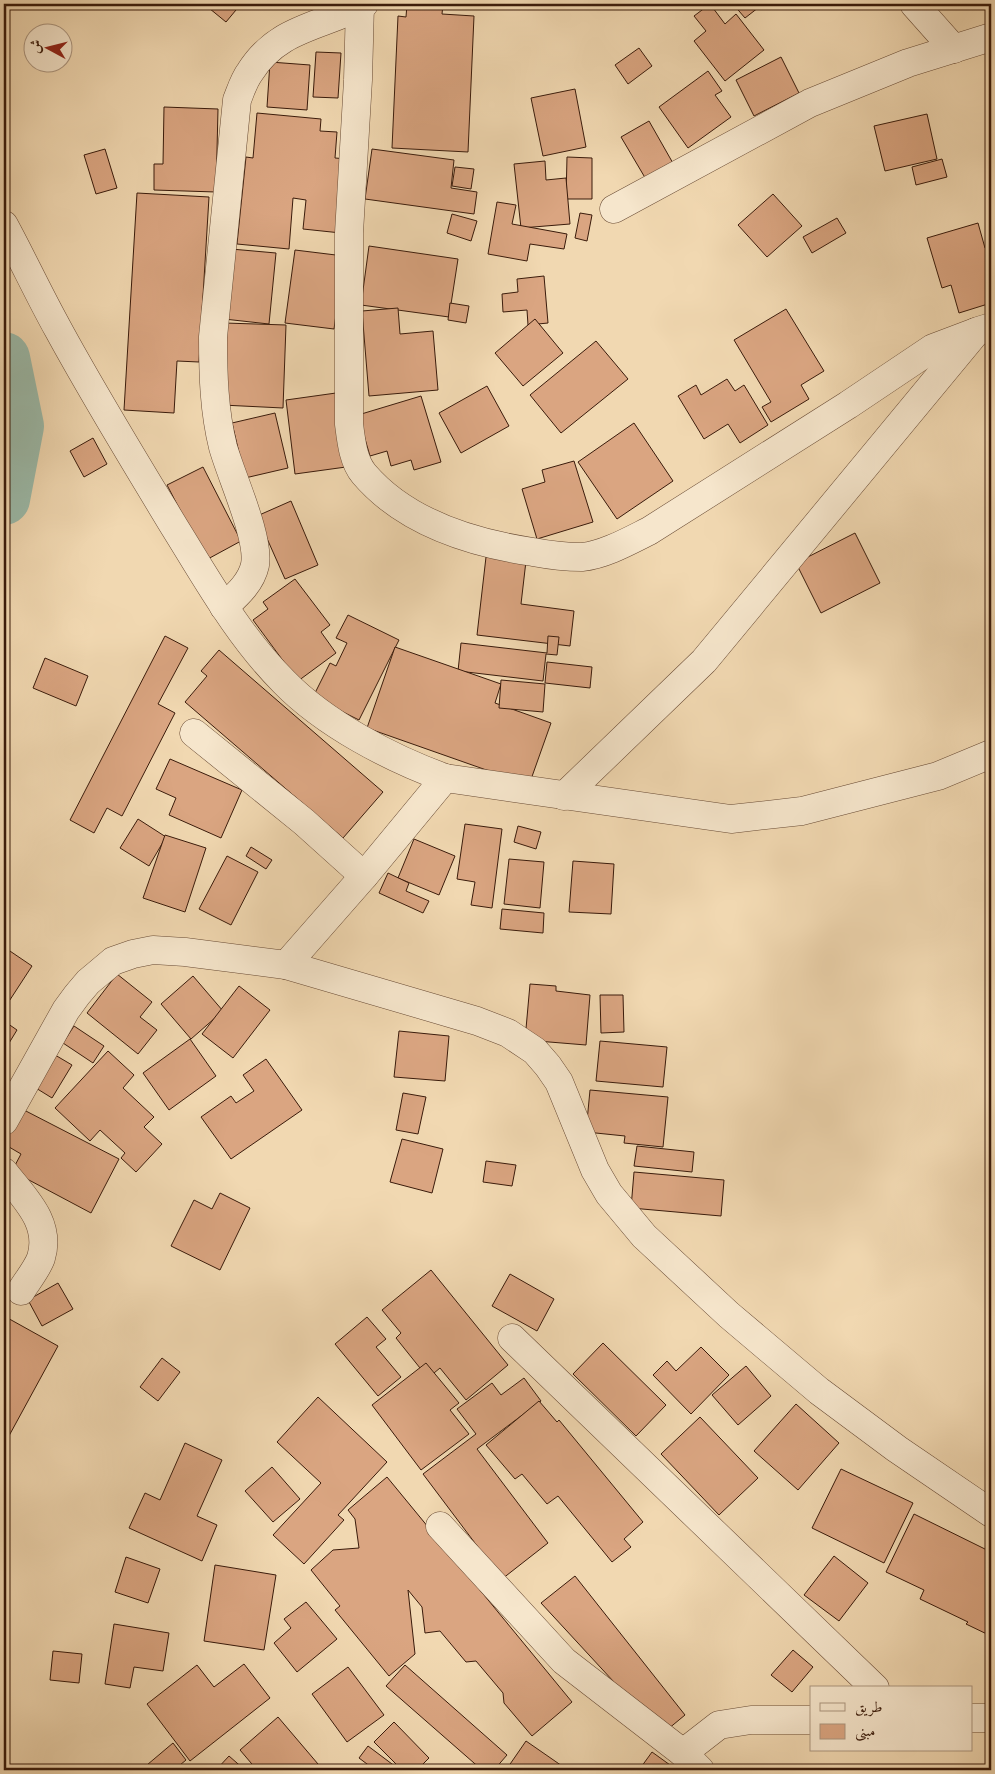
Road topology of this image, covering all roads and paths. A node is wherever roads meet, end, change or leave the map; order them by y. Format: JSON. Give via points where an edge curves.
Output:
{"nodes":[{"id":1,"x":361,"y":4,"type":"edge"},
{"id":2,"x":914,"y":4,"type":"edge"},
{"id":3,"x":991,"y":37,"type":"edge"},
{"id":4,"x":954,"y":49,"type":"junction"},
{"id":5,"x":614,"y":209,"type":"dead end"},
{"id":6,"x":5,"y":232,"type":"edge"},
{"id":7,"x":985,"y":329,"type":"edge"},
{"id":8,"x":224,"y":607,"type":"junction"},
{"id":9,"x":194,"y":733,"type":"dead end"},
{"id":10,"x":991,"y":754,"type":"edge"},
{"id":11,"x":445,"y":778,"type":"junction"},
{"id":12,"x":564,"y":796,"type":"junction"},
{"id":13,"x":364,"y":876,"type":"junction"},
{"id":14,"x":286,"y":965,"type":"junction"},
{"id":15,"x":4,"y":1121,"type":"edge"},
{"id":16,"x":4,"y":1172,"type":"edge"},
{"id":17,"x":21,"y":1291,"type":"dead end"},
{"id":18,"x":512,"y":1338,"type":"dead end"},
{"id":19,"x":991,"y":1513,"type":"edge"},
{"id":20,"x":440,"y":1526,"type":"dead end"},
{"id":21,"x":873,"y":1686,"type":"edge"},
{"id":22,"x":972,"y":1718,"type":"edge"},
{"id":23,"x":991,"y":1718,"type":"edge"},
{"id":24,"x":810,"y":1720,"type":"edge"},
{"id":25,"x":691,"y":1762,"type":"edge"}],
"edges":[{"from":1,"to":7,"type":"street","via":[[349,233],[349,424],[353,452],[363,473],[396,504],[452,532],[518,550],[583,557],[616,548],[657,526],[932,348]]},
{"from":1,"to":8,"type":"street","via":[[278,41],[262,54],[249,72],[237,100],[213,337],[213,369],[223,448],[256,554],[246,584]]},
{"from":2,"to":4,"type":"street"},
{"from":3,"to":4,"type":"street"},
{"from":4,"to":5,"type":"street","via":[[908,63],[810,103]]},
{"from":6,"to":8,"type":"street","via":[[112,424]]},
{"from":7,"to":12,"type":"street","via":[[704,661]]},
{"from":8,"to":11,"type":"street","via":[[284,682],[325,717],[417,768]]},
{"from":9,"to":13,"type":"street","via":[[304,822]]},
{"from":10,"to":12,"type":"street","via":[[938,776],[802,811],[731,819]]},
{"from":11,"to":12,"type":"street"},
{"from":11,"to":13,"type":"street"},
{"from":13,"to":14,"type":"street"},
{"from":14,"to":15,"type":"street","via":[[153,950],[113,961],[88,982],[66,1010]]},
{"from":14,"to":19,"type":"street","via":[[478,1021],[508,1032],[535,1051],[559,1082],[594,1170],[609,1194],[644,1236],[729,1315],[820,1391]]},
{"from":16,"to":17,"type":"street","via":[[27,1200],[42,1226],[40,1258]]},
{"from":18,"to":21,"type":"street"},
{"from":20,"to":25,"type":"street","via":[[564,1661]]},
{"from":22,"to":23,"type":"street"},
{"from":24,"to":25,"type":"street","via":[[752,1720],[719,1725]]}]}
